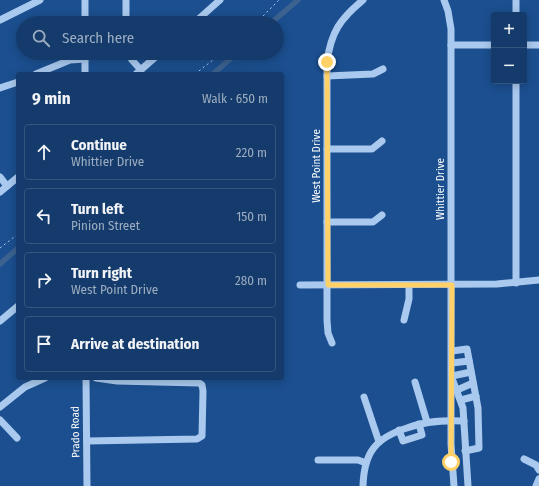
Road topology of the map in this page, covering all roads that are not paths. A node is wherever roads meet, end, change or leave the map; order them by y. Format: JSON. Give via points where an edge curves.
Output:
{"nodes":[{"id":1,"x":40,"y":0,"type":"edge"},
{"id":2,"x":85,"y":0,"type":"edge"},
{"id":3,"x":126,"y":0,"type":"edge"},
{"id":4,"x":220,"y":0,"type":"edge"},
{"id":5,"x":363,"y":0,"type":"edge"},
{"id":6,"x":444,"y":0,"type":"edge"},
{"id":7,"x":516,"y":0,"type":"edge"},
{"id":8,"x":516,"y":12,"type":"edge"},
{"id":9,"x":85,"y":16,"type":"edge"},
{"id":10,"x":126,"y":16,"type":"edge"},
{"id":11,"x":202,"y":16,"type":"edge"},
{"id":12,"x":0,"y":20,"type":"edge"},
{"id":13,"x":451,"y":45,"type":"junction"},
{"id":14,"x":491,"y":45,"type":"edge"},
{"id":15,"x":527,"y":45,"type":"edge"},
{"id":16,"x":539,"y":45,"type":"edge"},
{"id":17,"x":70,"y":60,"type":"edge"},
{"id":18,"x":85,"y":60,"type":"edge"},
{"id":19,"x":132,"y":60,"type":"edge"},
{"id":20,"x":152,"y":60,"type":"edge"},
{"id":21,"x":383,"y":69,"type":"dead end"},
{"id":22,"x":41,"y":72,"type":"edge"},
{"id":23,"x":85,"y":72,"type":"edge"},
{"id":24,"x":138,"y":72,"type":"edge"},
{"id":25,"x":327,"y":76,"type":"junction"},
{"id":26,"x":16,"y":83,"type":"edge"},
{"id":27,"x":516,"y":84,"type":"edge"},
{"id":28,"x":0,"y":88,"type":"edge"},
{"id":29,"x":382,"y":141,"type":"dead end"},
{"id":30,"x":327,"y":149,"type":"junction"},
{"id":31,"x":0,"y":176,"type":"edge"},
{"id":32,"x":16,"y":179,"type":"edge"},
{"id":33,"x":7,"y":186,"type":"junction"},
{"id":34,"x":0,"y":192,"type":"edge"},
{"id":35,"x":382,"y":215,"type":"dead end"},
{"id":36,"x":327,"y":222,"type":"junction"},
{"id":37,"x":539,"y":280,"type":"edge"},
{"id":38,"x":516,"y":283,"type":"junction"},
{"id":39,"x":300,"y":285,"type":"dead end"},
{"id":40,"x":328,"y":285,"type":"junction"},
{"id":41,"x":409,"y":285,"type":"junction"},
{"id":42,"x":452,"y":285,"type":"junction"},
{"id":43,"x":16,"y":308,"type":"edge"},
{"id":44,"x":404,"y":320,"type":"dead end"},
{"id":45,"x":0,"y":321,"type":"edge"},
{"id":46,"x":332,"y":343,"type":"dead end"},
{"id":47,"x":452,"y":351,"type":"junction"},
{"id":48,"x":469,"y":360,"type":"junction"},
{"id":49,"x":452,"y":363,"type":"junction"},
{"id":50,"x":471,"y":372,"type":"junction"},
{"id":51,"x":452,"y":378,"type":"junction"},
{"id":52,"x":41,"y":380,"type":"edge"},
{"id":53,"x":86,"y":380,"type":"edge"},
{"id":54,"x":110,"y":380,"type":"edge"},
{"id":55,"x":415,"y":382,"type":"dead end"},
{"id":56,"x":473,"y":383,"type":"junction"},
{"id":57,"x":457,"y":390,"type":"junction"},
{"id":58,"x":364,"y":396,"type":"dead end"},
{"id":59,"x":476,"y":396,"type":"junction"},
{"id":60,"x":461,"y":400,"type":"junction"},
{"id":61,"x":0,"y":407,"type":"edge"},
{"id":62,"x":478,"y":408,"type":"junction"},
{"id":63,"x":463,"y":411,"type":"junction"},
{"id":64,"x":0,"y":420,"type":"edge"},
{"id":65,"x":451,"y":420,"type":"junction"},
{"id":66,"x":427,"y":422,"type":"junction"},
{"id":67,"x":464,"y":422,"type":"junction"},
{"id":68,"x":478,"y":422,"type":"junction"},
{"id":69,"x":419,"y":424,"type":"junction"},
{"id":70,"x":399,"y":430,"type":"junction"},
{"id":71,"x":479,"y":435,"type":"junction"},
{"id":72,"x":17,"y":438,"type":"dead end"},
{"id":73,"x":465,"y":438,"type":"junction"},
{"id":74,"x":87,"y":441,"type":"junction"},
{"id":75,"x":379,"y":442,"type":"junction"},
{"id":76,"x":465,"y":451,"type":"junction"},
{"id":77,"x":524,"y":459,"type":"dead end"},
{"id":78,"x":318,"y":460,"type":"dead end"},
{"id":79,"x":366,"y":463,"type":"junction"},
{"id":80,"x":539,"y":470,"type":"edge"},
{"id":81,"x":539,"y":479,"type":"edge"},
{"id":82,"x":87,"y":486,"type":"edge"},
{"id":83,"x":363,"y":486,"type":"edge"},
{"id":84,"x":454,"y":486,"type":"edge"},
{"id":85,"x":468,"y":486,"type":"edge"},
{"id":86,"x":536,"y":486,"type":"edge"}],
"edges":[{"from":1,"to":12,"type":"street"},
{"from":2,"to":9,"type":"street"},
{"from":3,"to":10,"type":"street"},
{"from":4,"to":11,"type":"street"},
{"from":5,"to":25,"type":"street","name":"West Point Drive","via":[[346,14],[333,35],[328,49]]},
{"from":6,"to":13,"type":"street","name":"Whittier Drive","via":[[448,11]]},
{"from":7,"to":8,"type":"street"},
{"from":13,"to":14,"type":"street"},
{"from":13,"to":42,"type":"street","name":"Whittier Drive"},
{"from":15,"to":16,"type":"street"},
{"from":17,"to":22,"type":"street"},
{"from":18,"to":23,"type":"street"},
{"from":19,"to":24,"type":"street"},
{"from":20,"to":24,"type":"street"},
{"from":21,"to":25,"type":"street","via":[[373,74]]},
{"from":25,"to":30,"type":"street","name":"West Point Drive"},
{"from":26,"to":28,"type":"street"},
{"from":27,"to":38,"type":"street"},
{"from":29,"to":30,"type":"street","via":[[372,149]]},
{"from":30,"to":36,"type":"street","name":"West Point Drive"},
{"from":31,"to":33,"type":"street"},
{"from":32,"to":33,"type":"street"},
{"from":33,"to":34,"type":"street"},
{"from":35,"to":36,"type":"street","via":[[373,222]]},
{"from":36,"to":40,"type":"street","name":"West Point Drive"},
{"from":37,"to":38,"type":"street"},
{"from":38,"to":42,"type":"street"},
{"from":39,"to":40,"type":"street"},
{"from":40,"to":41,"type":"street"},
{"from":40,"to":46,"type":"street","name":"West Point Drive","via":[[327,326]]},
{"from":41,"to":42,"type":"street"},
{"from":41,"to":44,"type":"street"},
{"from":42,"to":47,"type":"street","name":"Whittier Drive"},
{"from":43,"to":45,"type":"street"},
{"from":47,"to":48,"type":"street","via":[[467,349]]},
{"from":47,"to":49,"type":"street","name":"Whittier Drive"},
{"from":48,"to":49,"type":"street"},
{"from":48,"to":50,"type":"street"},
{"from":49,"to":51,"type":"street","name":"Whittier Drive"},
{"from":50,"to":51,"type":"street"},
{"from":50,"to":56,"type":"street"},
{"from":51,"to":57,"type":"street","name":"Whittier Drive"},
{"from":51,"to":65,"type":"street","name":"Whittier Drive"},
{"from":52,"to":61,"type":"street","via":[[25,387]]},
{"from":53,"to":74,"type":"street","name":"Prado Road"},
{"from":54,"to":74,"type":"street","via":[[199,383],[203,391],[202,436],[197,439]]},
{"from":55,"to":66,"type":"street"},
{"from":56,"to":57,"type":"street"},
{"from":56,"to":59,"type":"street"},
{"from":57,"to":60,"type":"street","name":"Whittier Drive"},
{"from":58,"to":75,"type":"street"},
{"from":59,"to":60,"type":"street"},
{"from":59,"to":62,"type":"street"},
{"from":60,"to":63,"type":"street","name":"Whittier Drive"},
{"from":62,"to":63,"type":"street"},
{"from":62,"to":68,"type":"street"},
{"from":63,"to":67,"type":"street","name":"Whittier Drive"},
{"from":64,"to":72,"type":"street"},
{"from":65,"to":66,"type":"street"},
{"from":65,"to":67,"type":"street"},
{"from":65,"to":84,"type":"street","name":"Whittier Drive"},
{"from":66,"to":69,"type":"street"},
{"from":67,"to":68,"type":"street"},
{"from":67,"to":73,"type":"street","name":"Whittier Drive"},
{"from":68,"to":71,"type":"street"},
{"from":69,"to":70,"type":"street"},
{"from":69,"to":70,"type":"street","via":[[422,436],[403,441]]},
{"from":70,"to":75,"type":"street"},
{"from":71,"to":73,"type":"street"},
{"from":71,"to":76,"type":"street","via":[[479,448]]},
{"from":73,"to":76,"type":"street","name":"Whittier Drive"},
{"from":74,"to":82,"type":"street","name":"Prado Road"},
{"from":75,"to":79,"type":"street"},
{"from":76,"to":85,"type":"street","name":"Whittier Drive"},
{"from":77,"to":80,"type":"street","via":[[536,465]]},
{"from":78,"to":79,"type":"street","via":[[358,460]]},
{"from":79,"to":83,"type":"street"},
{"from":81,"to":86,"type":"street"}]}
